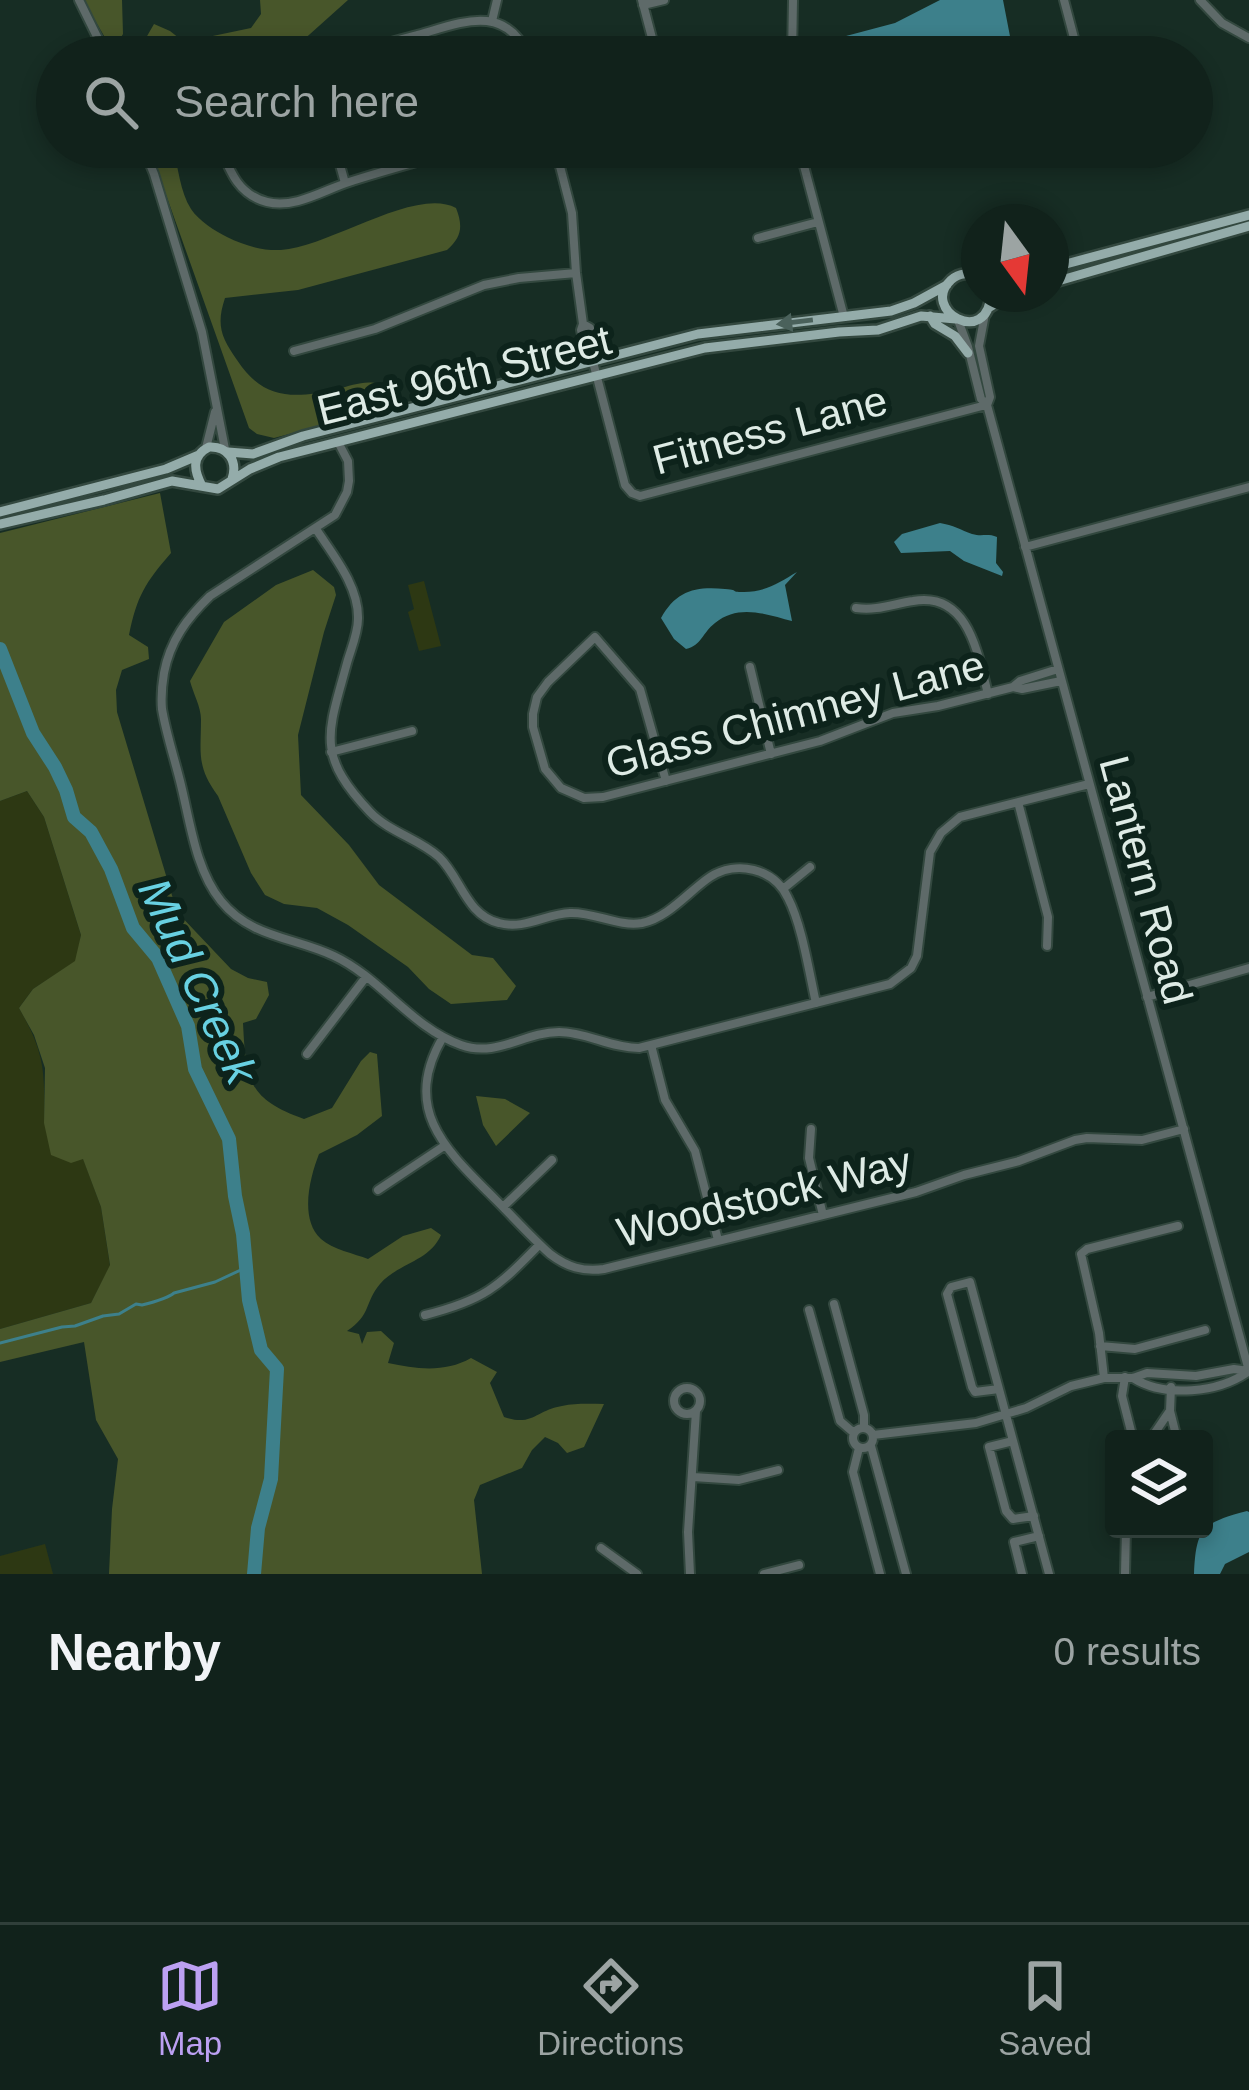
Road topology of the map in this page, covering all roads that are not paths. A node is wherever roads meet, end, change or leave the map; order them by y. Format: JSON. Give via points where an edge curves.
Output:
{"nodes":[{"id":1,"x":80,"y":0,"type":"edge"},
{"id":2,"x":497,"y":0,"type":"edge"},
{"id":3,"x":664,"y":0,"type":"edge"},
{"id":4,"x":793,"y":0,"type":"edge"},
{"id":5,"x":1064,"y":0,"type":"edge"},
{"id":6,"x":1200,"y":0,"type":"edge"},
{"id":7,"x":642,"y":3,"type":"edge"},
{"id":8,"x":492,"y":21,"type":"junction"},
{"id":9,"x":97,"y":36,"type":"edge"},
{"id":10,"x":413,"y":36,"type":"edge"},
{"id":11,"x":515,"y":36,"type":"edge"},
{"id":12,"x":651,"y":36,"type":"edge"},
{"id":13,"x":792,"y":36,"type":"edge"},
{"id":14,"x":1073,"y":36,"type":"edge"},
{"id":15,"x":1249,"y":38,"type":"edge"},
{"id":16,"x":152,"y":168,"type":"edge"},
{"id":17,"x":230,"y":168,"type":"edge"},
{"id":18,"x":341,"y":168,"type":"edge"},
{"id":19,"x":397,"y":168,"type":"edge"},
{"id":20,"x":560,"y":168,"type":"edge"},
{"id":21,"x":804,"y":168,"type":"edge"},
{"id":22,"x":345,"y":183,"type":"junction"},
{"id":23,"x":1249,"y":215,"type":"edge"},
{"id":24,"x":818,"y":222,"type":"junction"},
{"id":25,"x":1249,"y":226,"type":"edge"},
{"id":26,"x":758,"y":238,"type":"dead end"},
{"id":27,"x":1069,"y":263,"type":"edge"},
{"id":28,"x":575,"y":273,"type":"junction"},
{"id":29,"x":961,"y":274,"type":"edge"},
{"id":30,"x":1069,"y":279,"type":"edge"},
{"id":31,"x":947,"y":285,"type":"junction"},
{"id":32,"x":986,"y":312,"type":"edge"},
{"id":33,"x":988,"y":312,"type":"edge"},
{"id":34,"x":930,"y":316,"type":"junction"},
{"id":35,"x":844,"y":317,"type":"junction"},
{"id":36,"x":957,"y":320,"type":"junction"},
{"id":37,"x":293,"y":351,"type":"dead end"},
{"id":38,"x":968,"y":352,"type":"junction"},
{"id":39,"x":593,"y":362,"type":"junction"},
{"id":40,"x":596,"y":375,"type":"junction"},
{"id":41,"x":216,"y":405,"type":"junction"},
{"id":42,"x":987,"y":405,"type":"junction"},
{"id":43,"x":399,"y":410,"type":"junction"},
{"id":44,"x":351,"y":438,"type":"junction"},
{"id":45,"x":338,"y":442,"type":"junction"},
{"id":46,"x":202,"y":451,"type":"junction"},
{"id":47,"x":227,"y":451,"type":"junction"},
{"id":48,"x":344,"y":453,"type":"junction"},
{"id":49,"x":230,"y":482,"type":"junction"},
{"id":50,"x":202,"y":486,"type":"junction"},
{"id":51,"x":1249,"y":487,"type":"edge"},
{"id":52,"x":0,"y":512,"type":"edge"},
{"id":53,"x":0,"y":524,"type":"edge"},
{"id":54,"x":316,"y":529,"type":"junction"},
{"id":55,"x":1025,"y":548,"type":"junction"},
{"id":56,"x":856,"y":608,"type":"dead end"},
{"id":57,"x":750,"y":667,"type":"dead end"},
{"id":58,"x":1058,"y":669,"type":"junction"},
{"id":59,"x":1061,"y":681,"type":"junction"},
{"id":60,"x":1013,"y":687,"type":"junction"},
{"id":61,"x":988,"y":694,"type":"junction"},
{"id":62,"x":412,"y":731,"type":"dead end"},
{"id":63,"x":331,"y":752,"type":"junction"},
{"id":64,"x":771,"y":754,"type":"junction"},
{"id":65,"x":667,"y":781,"type":"junction"},
{"id":66,"x":1089,"y":784,"type":"junction"},
{"id":67,"x":1018,"y":802,"type":"junction"},
{"id":68,"x":810,"y":867,"type":"dead end"},
{"id":69,"x":783,"y":889,"type":"junction"},
{"id":70,"x":1047,"y":946,"type":"dead end"},
{"id":71,"x":1249,"y":968,"type":"edge"},
{"id":72,"x":366,"y":977,"type":"junction"},
{"id":73,"x":1148,"y":997,"type":"junction"},
{"id":74,"x":816,"y":1004,"type":"junction"},
{"id":75,"x":443,"y":1037,"type":"junction"},
{"id":76,"x":651,"y":1046,"type":"junction"},
{"id":77,"x":307,"y":1054,"type":"dead end"},
{"id":78,"x":811,"y":1129,"type":"dead end"},
{"id":79,"x":1184,"y":1129,"type":"junction"},
{"id":80,"x":444,"y":1146,"type":"junction"},
{"id":81,"x":552,"y":1160,"type":"dead end"},
{"id":82,"x":378,"y":1190,"type":"dead end"},
{"id":83,"x":503,"y":1208,"type":"junction"},
{"id":84,"x":823,"y":1214,"type":"junction"},
{"id":85,"x":1178,"y":1226,"type":"dead end"},
{"id":86,"x":718,"y":1240,"type":"junction"},
{"id":87,"x":539,"y":1245,"type":"junction"},
{"id":88,"x":834,"y":1304,"type":"dead end"},
{"id":89,"x":808,"y":1310,"type":"dead end"},
{"id":90,"x":425,"y":1315,"type":"dead end"},
{"id":91,"x":1205,"y":1330,"type":"dead end"},
{"id":92,"x":1100,"y":1346,"type":"junction"},
{"id":93,"x":1249,"y":1371,"type":"edge"},
{"id":94,"x":1172,"y":1376,"type":"junction"},
{"id":95,"x":1104,"y":1378,"type":"junction"},
{"id":96,"x":1129,"y":1378,"type":"junction"},
{"id":97,"x":999,"y":1389,"type":"junction"},
{"id":98,"x":1171,"y":1389,"type":"junction"},
{"id":99,"x":695,"y":1411,"type":"dead end"},
{"id":100,"x":1170,"y":1411,"type":"junction"},
{"id":101,"x":1006,"y":1415,"type":"junction"},
{"id":102,"x":1130,"y":1430,"type":"edge"},
{"id":103,"x":1157,"y":1430,"type":"edge"},
{"id":104,"x":1175,"y":1430,"type":"edge"},
{"id":105,"x":859,"y":1431,"type":"junction"},
{"id":106,"x":872,"y":1440,"type":"junction"},
{"id":107,"x":1013,"y":1441,"type":"junction"},
{"id":108,"x":859,"y":1448,"type":"junction"},
{"id":109,"x":778,"y":1470,"type":"dead end"},
{"id":110,"x":693,"y":1477,"type":"junction"},
{"id":111,"x":1034,"y":1516,"type":"junction"},
{"id":112,"x":1039,"y":1536,"type":"junction"},
{"id":113,"x":1126,"y":1538,"type":"edge"},
{"id":114,"x":601,"y":1548,"type":"dead end"},
{"id":115,"x":799,"y":1565,"type":"dead end"},
{"id":116,"x":906,"y":1573,"type":"edge"},
{"id":117,"x":638,"y":1574,"type":"edge"},
{"id":118,"x":690,"y":1574,"type":"edge"},
{"id":119,"x":764,"y":1574,"type":"edge"},
{"id":120,"x":880,"y":1574,"type":"edge"},
{"id":121,"x":1022,"y":1574,"type":"edge"},
{"id":122,"x":1049,"y":1574,"type":"edge"},
{"id":123,"x":1125,"y":1574,"type":"edge"}],
"edges":[{"from":1,"to":9,"type":"street"},
{"from":2,"to":8,"type":"street"},
{"from":3,"to":7,"type":"street"},
{"from":4,"to":13,"type":"street"},
{"from":5,"to":14,"type":"street"},
{"from":6,"to":15,"type":"street"},
{"from":7,"to":12,"type":"street"},
{"from":8,"to":10,"type":"street"},
{"from":8,"to":11,"type":"street"},
{"from":16,"to":41,"type":"street"},
{"from":17,"to":22,"type":"street","via":[[237,184],[279,204]]},
{"from":18,"to":22,"type":"street"},
{"from":19,"to":22,"type":"street"},
{"from":20,"to":28,"type":"street","name":"Fitness Lane"},
{"from":21,"to":24,"type":"street"},
{"from":23,"to":27,"type":"main road"},
{"from":24,"to":26,"type":"street"},
{"from":24,"to":35,"type":"street"},
{"from":25,"to":30,"type":"main road"},
{"from":28,"to":37,"type":"street","via":[[494,282]]},
{"from":28,"to":39,"type":"street","name":"Fitness Lane","via":[[580,330]]},
{"from":29,"to":31,"type":"main road","name":"East 96th Street"},
{"from":31,"to":35,"type":"main road","name":"East 96th Street","via":[[903,308]]},
{"from":31,"to":36,"type":"main road","via":[[945,308]]},
{"from":32,"to":36,"type":"main road","name":"East 96th Street"},
{"from":33,"to":42,"type":"street","name":"Lantern Road","via":[[979,346]]},
{"from":34,"to":36,"type":"main road","name":"East 96th Street"},
{"from":34,"to":38,"type":"main road"},
{"from":34,"to":40,"type":"main road","name":"East 96th Street","via":[[878,330],[706,348]]},
{"from":35,"to":39,"type":"main road","name":"East 96th Street","one_way":true,"via":[[698,334]]},
{"from":36,"to":38,"type":"street","name":"Lantern Road"},
{"from":38,"to":42,"type":"street","name":"Lantern Road"},
{"from":39,"to":40,"type":"street","name":"Fitness Lane"},
{"from":39,"to":43,"type":"main road","name":"East 96th Street"},
{"from":40,"to":42,"type":"street","name":"Fitness Lane","via":[[625,485],[640,496]]},
{"from":40,"to":44,"type":"main road","name":"East 96th Street"},
{"from":41,"to":46,"type":"street"},
{"from":41,"to":47,"type":"street"},
{"from":42,"to":55,"type":"street","name":"Lantern Road"},
{"from":43,"to":45,"type":"main road","via":[[342,432]]},
{"from":43,"to":47,"type":"main road","name":"East 96th Street","via":[[256,453]]},
{"from":44,"to":45,"type":"main road","name":"East 96th Street"},
{"from":44,"to":48,"type":"street"},
{"from":45,"to":48,"type":"street"},
{"from":45,"to":49,"type":"main road","name":"East 96th Street","via":[[269,460]]},
{"from":46,"to":47,"type":"main road","name":"East 96th Street"},
{"from":46,"to":50,"type":"main road","via":[[195,470]]},
{"from":46,"to":52,"type":"main road","name":"East 96th Street","via":[[166,469]]},
{"from":47,"to":49,"type":"main road"},
{"from":48,"to":54,"type":"street","via":[[347,492]]},
{"from":49,"to":50,"type":"main road","name":"East 96th Street"},
{"from":50,"to":53,"type":"main road","name":"East 96th Street","via":[[172,481]]},
{"from":51,"to":55,"type":"street"},
{"from":54,"to":63,"type":"street","via":[[352,588],[358,619],[329,729]]},
{"from":54,"to":72,"type":"street","via":[[196,609],[169,654],[161,702],[212,889],[246,925],[336,956]]},
{"from":55,"to":58,"type":"street","name":"Lantern Road"},
{"from":56,"to":61,"type":"street","via":[[926,600],[955,610],[971,633]]},
{"from":57,"to":64,"type":"street"},
{"from":58,"to":59,"type":"street","name":"Lantern Road"},
{"from":58,"to":60,"type":"street","name":"Glass Chimney Lane"},
{"from":59,"to":60,"type":"street","name":"Glass Chimney Lane"},
{"from":59,"to":66,"type":"street","name":"Lantern Road"},
{"from":60,"to":61,"type":"street","name":"Glass Chimney Lane"},
{"from":61,"to":64,"type":"street","name":"Glass Chimney Lane","via":[[892,713]]},
{"from":62,"to":63,"type":"street"},
{"from":63,"to":69,"type":"street","via":[[370,812],[437,856],[494,922],[570,913],[648,921],[731,868],[761,872]]},
{"from":64,"to":65,"type":"street","name":"Glass Chimney Lane"},
{"from":65,"to":65,"type":"street","name":"Glass Chimney Lane","via":[[584,798],[545,769],[534,705],[595,637],[640,689]]},
{"from":66,"to":67,"type":"street"},
{"from":66,"to":73,"type":"street","name":"Lantern Road"},
{"from":67,"to":70,"type":"street","via":[[1048,917]]},
{"from":67,"to":74,"type":"street","via":[[960,818],[934,843],[911,968],[890,984]]},
{"from":68,"to":69,"type":"street"},
{"from":69,"to":74,"type":"street"},
{"from":71,"to":73,"type":"street"},
{"from":72,"to":75,"type":"street"},
{"from":72,"to":77,"type":"street"},
{"from":73,"to":79,"type":"street","name":"Lantern Road"},
{"from":74,"to":76,"type":"street"},
{"from":75,"to":76,"type":"street","via":[[482,1050],[562,1031],[616,1047]]},
{"from":75,"to":80,"type":"street","name":"Woodstock Way","via":[[427,1086]]},
{"from":76,"to":86,"type":"street","via":[[665,1100],[694,1151]]},
{"from":78,"to":84,"type":"street","via":[[809,1158]]},
{"from":79,"to":84,"type":"street","name":"Woodstock Way","via":[[1142,1140],[1081,1138]]},
{"from":79,"to":93,"type":"street","name":"Lantern Road"},
{"from":80,"to":82,"type":"street"},
{"from":80,"to":83,"type":"street","name":"Woodstock Way"},
{"from":81,"to":83,"type":"street"},
{"from":83,"to":87,"type":"street","name":"Woodstock Way"},
{"from":84,"to":86,"type":"street","name":"Woodstock Way"},
{"from":85,"to":92,"type":"street","via":[[1081,1254]]},
{"from":86,"to":87,"type":"street","name":"Woodstock Way","via":[[594,1270],[573,1268]]},
{"from":87,"to":90,"type":"street","via":[[489,1292]]},
{"from":88,"to":105,"type":"street","via":[[864,1415]]},
{"from":89,"to":105,"type":"street","via":[[840,1420]]},
{"from":91,"to":92,"type":"street","via":[[1135,1348]]},
{"from":92,"to":95,"type":"street"},
{"from":94,"to":96,"type":"street"},
{"from":94,"to":98,"type":"street"},
{"from":94,"to":98,"type":"street","via":[[1249,1371],[1208,1388]]},
{"from":95,"to":96,"type":"street"},
{"from":95,"to":101,"type":"street"},
{"from":96,"to":98,"type":"street"},
{"from":96,"to":102,"type":"street","via":[[1121,1396]]},
{"from":97,"to":97,"type":"street","via":[[970,1282],[951,1287],[973,1390]]},
{"from":97,"to":101,"type":"street"},
{"from":98,"to":100,"type":"street"},
{"from":99,"to":110,"type":"street"},
{"from":100,"to":103,"type":"street"},
{"from":100,"to":104,"type":"street"},
{"from":101,"to":106,"type":"street","via":[[892,1430]]},
{"from":101,"to":107,"type":"street"},
{"from":105,"to":106,"type":"street"},
{"from":105,"to":108,"type":"street"},
{"from":106,"to":108,"type":"street"},
{"from":106,"to":116,"type":"street"},
{"from":107,"to":111,"type":"street"},
{"from":107,"to":111,"type":"street","via":[[988,1447],[1006,1511],[1013,1519]]},
{"from":108,"to":120,"type":"street","via":[[853,1472]]},
{"from":109,"to":110,"type":"street","via":[[739,1480]]},
{"from":110,"to":118,"type":"street"},
{"from":111,"to":112,"type":"street"},
{"from":112,"to":121,"type":"street","via":[[1014,1542]]},
{"from":112,"to":122,"type":"street"},
{"from":113,"to":123,"type":"street"},
{"from":114,"to":117,"type":"street"},
{"from":115,"to":119,"type":"street"}]}
